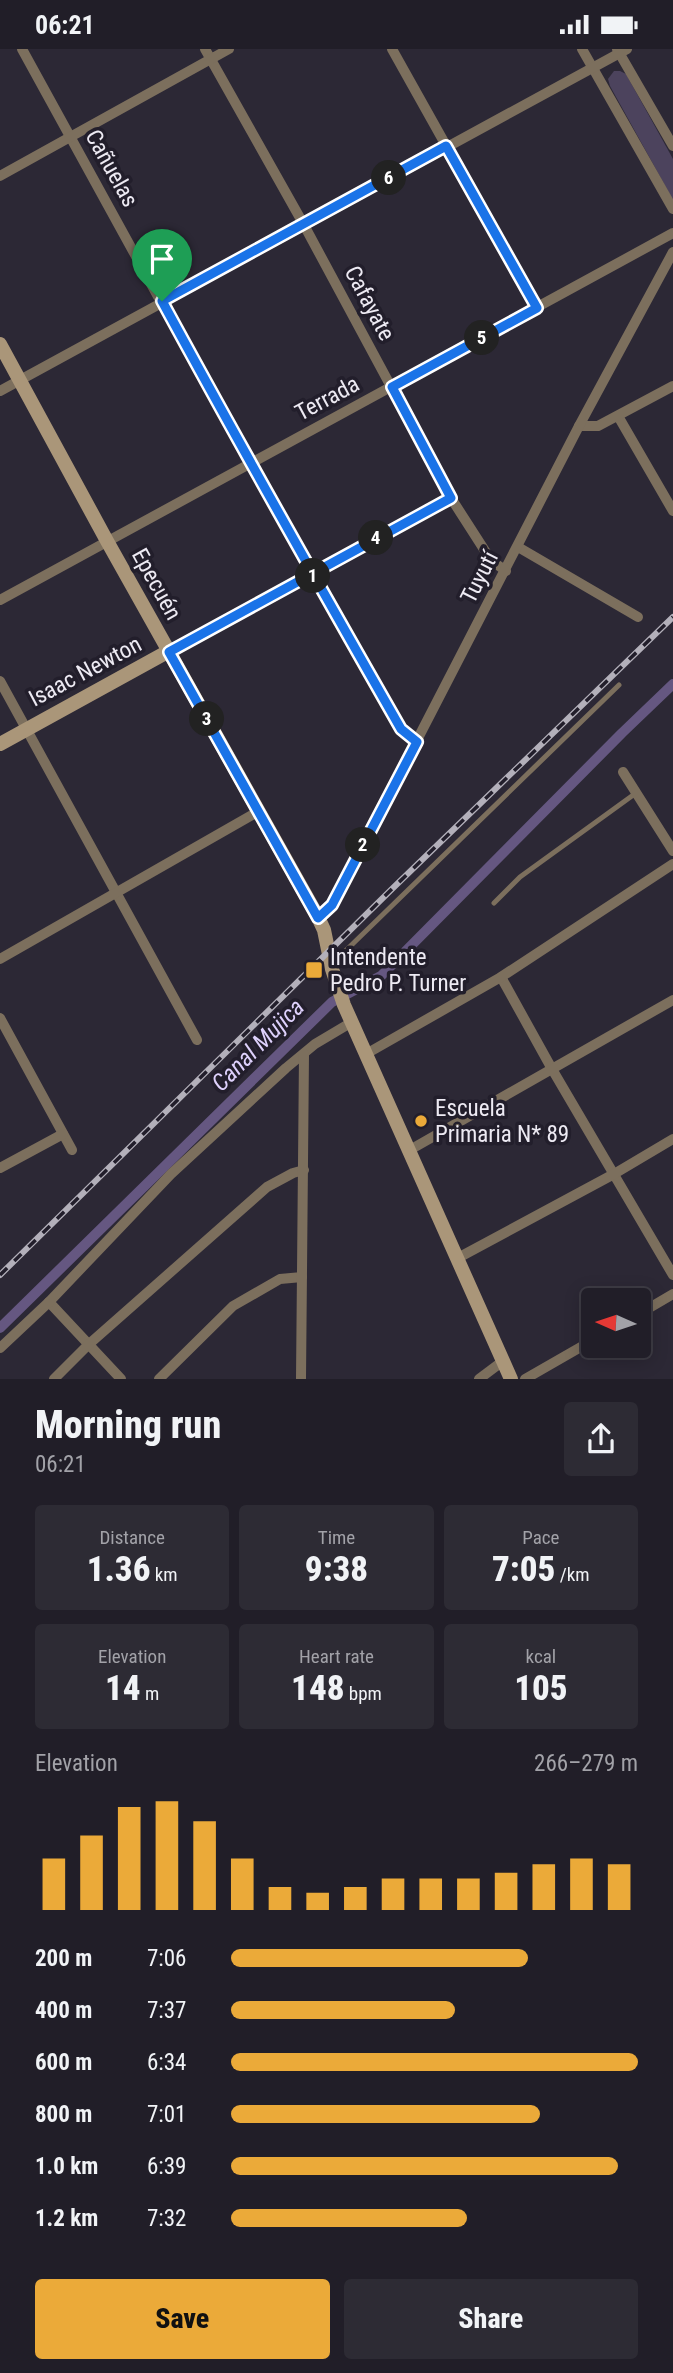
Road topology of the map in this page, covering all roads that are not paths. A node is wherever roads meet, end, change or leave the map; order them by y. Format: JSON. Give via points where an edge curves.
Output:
{"nodes":[{"id":1,"x":22,"y":49,"type":"edge"},
{"id":2,"x":229,"y":49,"type":"edge"},
{"id":3,"x":392,"y":49,"type":"edge"},
{"id":4,"x":582,"y":49,"type":"edge"},
{"id":5,"x":621,"y":50,"type":"edge"},
{"id":6,"x":208,"y":54,"type":"edge"},
{"id":7,"x":592,"y":69,"type":"junction"},
{"id":8,"x":71,"y":137,"type":"junction"},
{"id":9,"x":446,"y":146,"type":"junction"},
{"id":10,"x":673,"y":146,"type":"edge"},
{"id":11,"x":0,"y":176,"type":"edge"},
{"id":12,"x":673,"y":209,"type":"edge"},
{"id":13,"x":304,"y":225,"type":"junction"},
{"id":14,"x":673,"y":233,"type":"edge"},
{"id":15,"x":673,"y":252,"type":"edge"},
{"id":16,"x":162,"y":301,"type":"junction"},
{"id":17,"x":537,"y":308,"type":"junction"},
{"id":18,"x":0,"y":344,"type":"edge"},
{"id":19,"x":20,"y":380,"type":"junction"},
{"id":20,"x":673,"y":386,"type":"edge"},
{"id":21,"x":392,"y":387,"type":"junction"},
{"id":22,"x":0,"y":391,"type":"edge"},
{"id":23,"x":618,"y":416,"type":"junction"},
{"id":24,"x":579,"y":426,"type":"junction"},
{"id":25,"x":250,"y":464,"type":"junction"},
{"id":26,"x":451,"y":498,"type":"junction"},
{"id":27,"x":673,"y":511,"type":"edge"},
{"id":28,"x":107,"y":541,"type":"junction"},
{"id":29,"x":518,"y":547,"type":"junction"},
{"id":30,"x":506,"y":571,"type":"junction"},
{"id":31,"x":312,"y":573,"type":"junction"},
{"id":32,"x":0,"y":600,"type":"edge"},
{"id":33,"x":638,"y":617,"type":"dead end"},
{"id":34,"x":169,"y":652,"type":"junction"},
{"id":35,"x":0,"y":681,"type":"edge"},
{"id":36,"x":619,"y":685,"type":"dead end"},
{"id":37,"x":26,"y":729,"type":"junction"},
{"id":38,"x":417,"y":742,"type":"junction"},
{"id":39,"x":0,"y":744,"type":"edge"},
{"id":40,"x":623,"y":772,"type":"dead end"},
{"id":41,"x":636,"y":793,"type":"junction"},
{"id":42,"x":259,"y":811,"type":"junction"},
{"id":43,"x":673,"y":851,"type":"edge"},
{"id":44,"x":673,"y":864,"type":"edge"},
{"id":45,"x":118,"y":893,"type":"junction"},
{"id":46,"x":494,"y":903,"type":"dead end"},
{"id":47,"x":318,"y":918,"type":"junction"},
{"id":48,"x":0,"y":959,"type":"edge"},
{"id":49,"x":331,"y":963,"type":"junction"},
{"id":50,"x":501,"y":977,"type":"junction"},
{"id":51,"x":673,"y":1000,"type":"edge"},
{"id":52,"x":0,"y":1017,"type":"edge"},
{"id":53,"x":352,"y":1022,"type":"junction"},
{"id":54,"x":197,"y":1040,"type":"dead end"},
{"id":55,"x":304,"y":1053,"type":"junction"},
{"id":56,"x":366,"y":1054,"type":"junction"},
{"id":57,"x":552,"y":1069,"type":"junction"},
{"id":58,"x":63,"y":1134,"type":"junction"},
{"id":59,"x":673,"y":1139,"type":"edge"},
{"id":60,"x":72,"y":1150,"type":"dead end"},
{"id":61,"x":408,"y":1151,"type":"junction"},
{"id":62,"x":0,"y":1168,"type":"edge"},
{"id":63,"x":304,"y":1170,"type":"junction"},
{"id":64,"x":614,"y":1174,"type":"junction"},
{"id":65,"x":457,"y":1259,"type":"junction"},
{"id":66,"x":673,"y":1275,"type":"edge"},
{"id":67,"x":302,"y":1277,"type":"junction"},
{"id":68,"x":673,"y":1294,"type":"edge"},
{"id":69,"x":49,"y":1301,"type":"junction"},
{"id":70,"x":651,"y":1307,"type":"edge"},
{"id":71,"x":88,"y":1345,"type":"junction"},
{"id":72,"x":581,"y":1347,"type":"edge"},
{"id":73,"x":0,"y":1348,"type":"edge"},
{"id":74,"x":503,"y":1361,"type":"junction"},
{"id":75,"x":54,"y":1379,"type":"edge"},
{"id":76,"x":121,"y":1379,"type":"edge"},
{"id":77,"x":159,"y":1379,"type":"edge"},
{"id":78,"x":301,"y":1379,"type":"edge"},
{"id":79,"x":479,"y":1379,"type":"edge"},
{"id":80,"x":511,"y":1379,"type":"edge"},
{"id":81,"x":525,"y":1379,"type":"edge"}],
"edges":[{"from":1,"to":8,"type":"street","name":"Cañuelas"},
{"from":2,"to":6,"type":"street"},
{"from":3,"to":9,"type":"street"},
{"from":4,"to":7,"type":"street"},
{"from":5,"to":7,"type":"street"},
{"from":5,"to":10,"type":"street"},
{"from":6,"to":8,"type":"street"},
{"from":6,"to":13,"type":"street","name":"Cafayate"},
{"from":7,"to":9,"type":"street"},
{"from":7,"to":12,"type":"street"},
{"from":8,"to":11,"type":"street"},
{"from":8,"to":16,"type":"street","name":"Cañuelas"},
{"from":9,"to":13,"type":"street"},
{"from":9,"to":17,"type":"street"},
{"from":13,"to":16,"type":"street"},
{"from":13,"to":21,"type":"street","name":"Cafayate"},
{"from":14,"to":17,"type":"street","name":"Terrada"},
{"from":15,"to":24,"type":"street","name":"Tuyutí"},
{"from":16,"to":19,"type":"street"},
{"from":16,"to":25,"type":"street","name":"Cañuelas"},
{"from":17,"to":21,"type":"street","name":"Terrada"},
{"from":18,"to":19,"type":"street","name":"Epecuén"},
{"from":19,"to":22,"type":"street"},
{"from":19,"to":28,"type":"street","name":"Epecuén"},
{"from":20,"to":23,"type":"street"},
{"from":21,"to":25,"type":"street","name":"Terrada"},
{"from":21,"to":26,"type":"street","name":"Cafayate"},
{"from":23,"to":24,"type":"street","via":[[597,426]]},
{"from":23,"to":27,"type":"street"},
{"from":24,"to":29,"type":"street","name":"Tuyutí"},
{"from":25,"to":28,"type":"street","name":"Terrada"},
{"from":25,"to":31,"type":"street","name":"Cañuelas"},
{"from":26,"to":30,"type":"street","name":"Cafayate","via":[[486,554]]},
{"from":26,"to":31,"type":"street","name":"Isaac Newton"},
{"from":28,"to":32,"type":"street","name":"Terrada"},
{"from":28,"to":34,"type":"street","name":"Epecuén"},
{"from":29,"to":30,"type":"street","name":"Tuyutí"},
{"from":29,"to":33,"type":"street"},
{"from":30,"to":38,"type":"street","name":"Tuyutí"},
{"from":31,"to":34,"type":"street","name":"Isaac Newton"},
{"from":31,"to":38,"type":"street","name":"Cañuelas","via":[[401,729]]},
{"from":34,"to":37,"type":"street","name":"Isaac Newton"},
{"from":34,"to":42,"type":"street","name":"Epecuén"},
{"from":35,"to":37,"type":"street"},
{"from":36,"to":49,"type":"lane"},
{"from":37,"to":39,"type":"street","name":"Isaac Newton"},
{"from":37,"to":45,"type":"street"},
{"from":38,"to":47,"type":"street","name":"Tuyutí","via":[[332,905]]},
{"from":40,"to":41,"type":"street"},
{"from":41,"to":43,"type":"street"},
{"from":41,"to":46,"type":"lane","via":[[520,877]]},
{"from":42,"to":45,"type":"street"},
{"from":42,"to":47,"type":"street","name":"Epecuén"},
{"from":44,"to":50,"type":"street"},
{"from":45,"to":48,"type":"street"},
{"from":45,"to":54,"type":"street"},
{"from":47,"to":49,"type":"street","name":"Epecuén"},
{"from":49,"to":53,"type":"street","name":"Epecuén"},
{"from":50,"to":56,"type":"street"},
{"from":50,"to":57,"type":"street"},
{"from":51,"to":57,"type":"street"},
{"from":52,"to":58,"type":"street"},
{"from":53,"to":55,"type":"street"},
{"from":53,"to":56,"type":"street","name":"Epecuén"},
{"from":55,"to":63,"type":"street"},
{"from":55,"to":69,"type":"street","via":[[171,1174]]},
{"from":56,"to":61,"type":"street","name":"Epecuén"},
{"from":57,"to":61,"type":"street"},
{"from":57,"to":64,"type":"street"},
{"from":58,"to":60,"type":"street"},
{"from":58,"to":62,"type":"street"},
{"from":59,"to":64,"type":"street"},
{"from":61,"to":65,"type":"street","name":"Epecuén"},
{"from":63,"to":67,"type":"street"},
{"from":63,"to":71,"type":"street","via":[[267,1187]]},
{"from":64,"to":65,"type":"street"},
{"from":64,"to":66,"type":"street"},
{"from":65,"to":74,"type":"street","name":"Epecuén"},
{"from":67,"to":77,"type":"street","via":[[280,1279],[233,1306]]},
{"from":67,"to":78,"type":"street"},
{"from":68,"to":70,"type":"street"},
{"from":69,"to":71,"type":"street"},
{"from":69,"to":73,"type":"street"},
{"from":71,"to":75,"type":"street"},
{"from":71,"to":76,"type":"street"},
{"from":72,"to":81,"type":"street"},
{"from":74,"to":79,"type":"street"},
{"from":74,"to":80,"type":"street","name":"Epecuén"}]}
